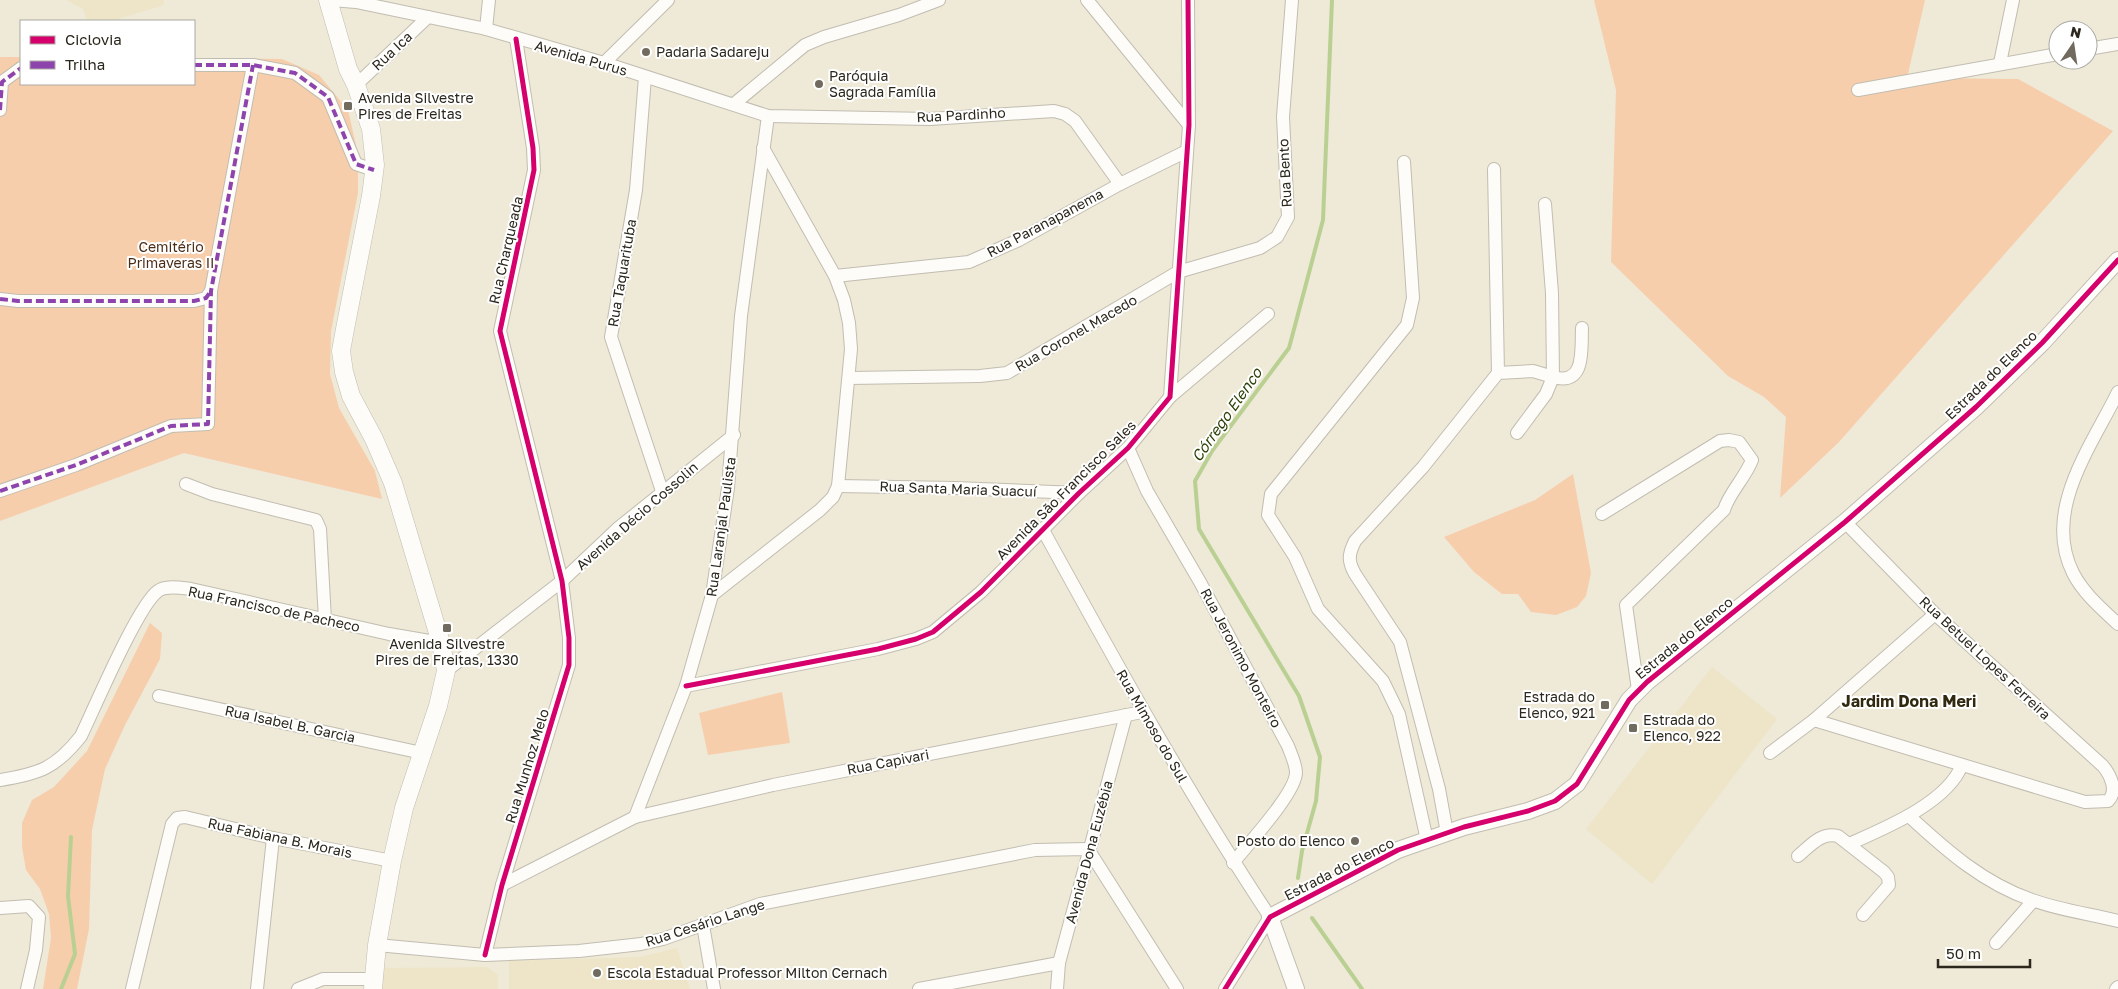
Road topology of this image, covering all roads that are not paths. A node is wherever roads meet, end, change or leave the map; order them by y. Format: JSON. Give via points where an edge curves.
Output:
{"nodes":[{"id":1,"x":328,"y":0,"type":"edge"},
{"id":2,"x":332,"y":0,"type":"edge"},
{"id":3,"x":489,"y":0,"type":"edge"},
{"id":4,"x":668,"y":0,"type":"edge"},
{"id":5,"x":939,"y":0,"type":"edge"},
{"id":6,"x":1087,"y":0,"type":"edge"},
{"id":7,"x":1188,"y":0,"type":"edge"},
{"id":8,"x":1292,"y":0,"type":"edge"},
{"id":9,"x":2013,"y":0,"type":"edge"},
{"id":10,"x":428,"y":17,"type":"junction"},
{"id":11,"x":486,"y":29,"type":"junction"},
{"id":12,"x":516,"y":39,"type":"junction"},
{"id":13,"x":2118,"y":44,"type":"edge"},
{"id":14,"x":2098,"y":47,"type":"edge"},
{"id":15,"x":2048,"y":56,"type":"edge"},
{"id":16,"x":604,"y":63,"type":"junction"},
{"id":17,"x":2000,"y":63,"type":"junction"},
{"id":18,"x":195,"y":65,"type":"edge"},
{"id":19,"x":253,"y":66,"type":"junction"},
{"id":20,"x":20,"y":69,"type":"edge"},
{"id":21,"x":645,"y":77,"type":"junction"},
{"id":22,"x":356,"y":85,"type":"junction"},
{"id":23,"x":1858,"y":90,"type":"dead end"},
{"id":24,"x":734,"y":104,"type":"junction"},
{"id":25,"x":0,"y":110,"type":"edge"},
{"id":26,"x":768,"y":116,"type":"junction"},
{"id":27,"x":1189,"y":125,"type":"junction"},
{"id":28,"x":763,"y":148,"type":"junction"},
{"id":29,"x":1187,"y":151,"type":"junction"},
{"id":30,"x":1404,"y":162,"type":"dead end"},
{"id":31,"x":1494,"y":169,"type":"dead end"},
{"id":32,"x":374,"y":170,"type":"junction"},
{"id":33,"x":1120,"y":184,"type":"junction"},
{"id":34,"x":1545,"y":204,"type":"dead end"},
{"id":35,"x":2116,"y":265,"type":"edge"},
{"id":36,"x":1178,"y":272,"type":"junction"},
{"id":37,"x":835,"y":276,"type":"junction"},
{"id":38,"x":211,"y":292,"type":"junction"},
{"id":39,"x":0,"y":299,"type":"edge"},
{"id":40,"x":1268,"y":314,"type":"dead end"},
{"id":41,"x":1582,"y":328,"type":"dead end"},
{"id":42,"x":1498,"y":373,"type":"junction"},
{"id":43,"x":1553,"y":377,"type":"junction"},
{"id":44,"x":849,"y":378,"type":"junction"},
{"id":45,"x":2118,"y":392,"type":"edge"},
{"id":46,"x":1170,"y":397,"type":"junction"},
{"id":47,"x":1517,"y":433,"type":"dead end"},
{"id":48,"x":734,"y":435,"type":"junction"},
{"id":49,"x":1128,"y":448,"type":"junction"},
{"id":50,"x":186,"y":484,"type":"dead end"},
{"id":51,"x":838,"y":486,"type":"junction"},
{"id":52,"x":662,"y":491,"type":"junction"},
{"id":53,"x":0,"y":492,"type":"edge"},
{"id":54,"x":1079,"y":493,"type":"junction"},
{"id":55,"x":1602,"y":514,"type":"dead end"},
{"id":56,"x":1844,"y":522,"type":"junction"},
{"id":57,"x":1043,"y":530,"type":"junction"},
{"id":58,"x":562,"y":581,"type":"junction"},
{"id":59,"x":712,"y":594,"type":"junction"},
{"id":60,"x":1935,"y":614,"type":"junction"},
{"id":61,"x":325,"y":620,"type":"junction"},
{"id":62,"x":2118,"y":624,"type":"edge"},
{"id":63,"x":441,"y":643,"type":"junction"},
{"id":64,"x":446,"y":671,"type":"junction"},
{"id":65,"x":686,"y":686,"type":"junction"},
{"id":66,"x":1638,"y":690,"type":"junction"},
{"id":67,"x":159,"y":696,"type":"dead end"},
{"id":68,"x":1142,"y":712,"type":"junction"},
{"id":69,"x":1126,"y":715,"type":"junction"},
{"id":70,"x":1814,"y":720,"type":"junction"},
{"id":71,"x":422,"y":753,"type":"junction"},
{"id":72,"x":1770,"y":753,"type":"dead end"},
{"id":73,"x":1962,"y":765,"type":"junction"},
{"id":74,"x":0,"y":780,"type":"edge"},
{"id":75,"x":1909,"y":816,"type":"junction"},
{"id":76,"x":635,"y":817,"type":"junction"},
{"id":77,"x":1447,"y":833,"type":"junction"},
{"id":78,"x":273,"y":838,"type":"junction"},
{"id":79,"x":1428,"y":840,"type":"junction"},
{"id":80,"x":1850,"y":844,"type":"junction"},
{"id":81,"x":1088,"y":849,"type":"junction"},
{"id":82,"x":1798,"y":856,"type":"dead end"},
{"id":83,"x":392,"y":861,"type":"junction"},
{"id":84,"x":1233,"y":862,"type":"junction"},
{"id":85,"x":502,"y":884,"type":"junction"},
{"id":86,"x":2033,"y":901,"type":"junction"},
{"id":87,"x":0,"y":908,"type":"edge"},
{"id":88,"x":1863,"y":915,"type":"dead end"},
{"id":89,"x":1270,"y":917,"type":"junction"},
{"id":90,"x":2118,"y":921,"type":"edge"},
{"id":91,"x":703,"y":925,"type":"junction"},
{"id":92,"x":1996,"y":943,"type":"dead end"},
{"id":93,"x":377,"y":945,"type":"junction"},
{"id":94,"x":485,"y":955,"type":"junction"},
{"id":95,"x":1059,"y":963,"type":"junction"},
{"id":96,"x":373,"y":984,"type":"edge"},
{"id":97,"x":133,"y":988,"type":"edge"},
{"id":98,"x":27,"y":989,"type":"edge"},
{"id":99,"x":257,"y":989,"type":"edge"},
{"id":100,"x":298,"y":989,"type":"edge"},
{"id":101,"x":714,"y":989,"type":"edge"},
{"id":102,"x":919,"y":989,"type":"edge"},
{"id":103,"x":1057,"y":989,"type":"edge"},
{"id":104,"x":1177,"y":989,"type":"edge"},
{"id":105,"x":1225,"y":989,"type":"edge"},
{"id":106,"x":1296,"y":989,"type":"edge"}],
"edges":[{"from":1,"to":22,"type":"main road","via":[[348,69]]},
{"from":2,"to":10,"type":"street","name":"Avenida Purus"},
{"from":3,"to":11,"type":"street"},
{"from":4,"to":16,"type":"street"},
{"from":5,"to":24,"type":"street","via":[[806,45]]},
{"from":6,"to":27,"type":"street"},
{"from":7,"to":27,"type":"street"},
{"from":8,"to":36,"type":"street","name":"Rua Bento","via":[[1282,117],[1288,217],[1284,227],[1277,237],[1260,248]]},
{"from":9,"to":17,"type":"street"},
{"from":10,"to":11,"type":"street","name":"Avenida Purus"},
{"from":10,"to":22,"type":"street","name":"Rua Ica"},
{"from":11,"to":12,"type":"street","name":"Avenida Purus"},
{"from":12,"to":16,"type":"street","name":"Avenida Purus"},
{"from":12,"to":58,"type":"street","name":"Rua Charqueada","via":[[534,170],[500,331]]},
{"from":13,"to":14,"type":"street"},
{"from":15,"to":17,"type":"street"},
{"from":16,"to":21,"type":"street","name":"Avenida Purus"},
{"from":17,"to":23,"type":"street"},
{"from":18,"to":19,"type":"street"},
{"from":19,"to":32,"type":"street","via":[[295,73],[328,97],[356,164]]},
{"from":19,"to":38,"type":"street"},
{"from":20,"to":25,"type":"street","via":[[2,82]]},
{"from":21,"to":24,"type":"street","name":"Avenida Purus"},
{"from":21,"to":52,"type":"street","name":"Rua Taquarituba","via":[[636,190],[611,337]]},
{"from":22,"to":32,"type":"main road","via":[[371,129]]},
{"from":24,"to":26,"type":"street","name":"Avenida Purus"},
{"from":26,"to":28,"type":"street","name":"Rua Laranjal Paulista"},
{"from":26,"to":33,"type":"street","name":"Rua Pardinho","via":[[930,118],[1054,111],[1066,114],[1076,122]]},
{"from":27,"to":29,"type":"street"},
{"from":28,"to":37,"type":"street"},
{"from":28,"to":48,"type":"street","name":"Rua Laranjal Paulista","via":[[741,316]]},
{"from":29,"to":33,"type":"street","name":"Rua Paranapanema"},
{"from":29,"to":36,"type":"street"},
{"from":30,"to":79,"type":"street","via":[[1412,298],[1407,325],[1271,494],[1268,508],[1271,522],[1296,557],[1318,609],[1383,681],[1399,714]]},
{"from":31,"to":42,"type":"street"},
{"from":32,"to":63,"type":"main road","via":[[344,336],[344,372],[351,396],[393,484]]},
{"from":33,"to":37,"type":"street","name":"Rua Paranapanema","via":[[1019,240],[969,262]]},
{"from":34,"to":43,"type":"street","via":[[1552,293]]},
{"from":35,"to":56,"type":"street","name":"Estrada do Elenco","via":[[1995,389]]},
{"from":36,"to":44,"type":"street","name":"Rua Coronel Macedo","via":[[1007,373]]},
{"from":36,"to":46,"type":"street"},
{"from":37,"to":44,"type":"street","via":[[849,323]]},
{"from":38,"to":39,"type":"street","via":[[206,298],[194,301]]},
{"from":38,"to":53,"type":"street","via":[[208,424],[157,430],[76,465]]},
{"from":40,"to":46,"type":"street","name":"Avenida São Francisco Sales"},
{"from":41,"to":43,"type":"street","via":[[1579,369],[1562,380]]},
{"from":42,"to":43,"type":"street","via":[[1533,371]]},
{"from":42,"to":77,"type":"street","via":[[1423,467],[1354,541],[1348,554],[1354,574],[1400,642],[1439,788]]},
{"from":43,"to":47,"type":"street","via":[[1546,394]]},
{"from":44,"to":51,"type":"street"},
{"from":45,"to":62,"type":"street","via":[[2066,500],[2062,526],[2064,552],[2074,574],[2091,598]]},
{"from":46,"to":49,"type":"street","name":"Avenida São Francisco Sales"},
{"from":48,"to":52,"type":"street","name":"Avenida Décio Cossolin"},
{"from":48,"to":59,"type":"street","name":"Rua Laranjal Paulista"},
{"from":49,"to":54,"type":"street","name":"Avenida São Francisco Sales"},
{"from":49,"to":84,"type":"street","name":"Rua Jeronimo Monteiro","via":[[1147,491],[1200,582],[1294,761],[1296,773],[1293,784]]},
{"from":50,"to":61,"type":"street","via":[[212,494],[316,520],[320,529]]},
{"from":51,"to":54,"type":"street","name":"Rua Santa Maria Suacuí"},
{"from":51,"to":59,"type":"street","via":[[820,510]]},
{"from":52,"to":58,"type":"street","name":"Avenida Décio Cossolin","via":[[616,529]]},
{"from":54,"to":57,"type":"street","name":"Avenida São Francisco Sales"},
{"from":55,"to":66,"type":"street","via":[[1720,441],[1740,442],[1752,460],[1724,510],[1626,605]]},
{"from":56,"to":60,"type":"street","name":"Rua Betuel Lopes Ferreira"},
{"from":56,"to":66,"type":"street","name":"Estrada do Elenco"},
{"from":57,"to":65,"type":"street","name":"Avenida São Francisco Sales","via":[[954,616],[916,640]]},
{"from":57,"to":68,"type":"street","name":"Rua Mimoso do Sul"},
{"from":58,"to":64,"type":"street","name":"Avenida Décio Cossolin"},
{"from":58,"to":85,"type":"street","name":"Rua Munhoz Melo","via":[[569,638],[568,666]]},
{"from":59,"to":65,"type":"street","name":"Rua Laranjal Paulista"},
{"from":60,"to":70,"type":"street"},
{"from":60,"to":73,"type":"street","name":"Rua Betuel Lopes Ferreira","via":[[2103,766],[2117,788],[2114,797],[2103,802],[2085,802]]},
{"from":61,"to":63,"type":"street","name":"Rua Francisco de Pacheco"},
{"from":61,"to":74,"type":"street","name":"Rua Francisco de Pacheco","via":[[192,589],[166,588],[158,591],[142,610],[81,736],[67,754],[53,766],[31,776]]},
{"from":63,"to":64,"type":"main road"},
{"from":64,"to":71,"type":"main road"},
{"from":65,"to":76,"type":"street","name":"Rua Laranjal Paulista"},
{"from":66,"to":77,"type":"street","name":"Estrada do Elenco","via":[[1616,718],[1577,784],[1555,800],[1528,811]]},
{"from":67,"to":71,"type":"street","name":"Rua Isabel B. Garcia"},
{"from":68,"to":69,"type":"street","name":"Rua Capivari"},
{"from":68,"to":84,"type":"street","name":"Rua Mimoso do Sul"},
{"from":69,"to":76,"type":"street","name":"Rua Capivari","via":[[792,781]]},
{"from":69,"to":81,"type":"street","name":"Avenida Dona Euzébia"},
{"from":70,"to":72,"type":"street"},
{"from":70,"to":73,"type":"street"},
{"from":71,"to":83,"type":"main road","via":[[404,808]]},
{"from":73,"to":75,"type":"street","via":[[1954,781]]},
{"from":75,"to":80,"type":"street"},
{"from":75,"to":86,"type":"street","via":[[1951,855],[1981,876]]},
{"from":76,"to":85,"type":"street"},
{"from":77,"to":79,"type":"street","name":"Estrada do Elenco"},
{"from":78,"to":83,"type":"street","name":"Rua Fabiana B. Morais"},
{"from":78,"to":97,"type":"street","name":"Rua Fabiana B. Morais","via":[[177,818],[172,824]]},
{"from":78,"to":99,"type":"street"},
{"from":79,"to":89,"type":"street","name":"Estrada do Elenco","via":[[1398,850]]},
{"from":80,"to":82,"type":"street","via":[[1838,836],[1826,834]]},
{"from":80,"to":88,"type":"street","via":[[1888,877],[1886,890]]},
{"from":81,"to":91,"type":"street","name":"Rua Cesário Lange","via":[[1035,850],[760,904]]},
{"from":81,"to":95,"type":"street","name":"Avenida Dona Euzébia"},
{"from":81,"to":104,"type":"street"},
{"from":83,"to":93,"type":"main road"},
{"from":84,"to":89,"type":"street","name":"Rua Mimoso do Sul"},
{"from":85,"to":94,"type":"street","name":"Rua Munhoz Melo"},
{"from":86,"to":90,"type":"street"},
{"from":86,"to":92,"type":"street"},
{"from":87,"to":98,"type":"street","via":[[29,906],[39,917]]},
{"from":89,"to":105,"type":"street"},
{"from":89,"to":106,"type":"street"},
{"from":91,"to":94,"type":"street","name":"Rua Cesário Lange","via":[[641,944],[579,951]]},
{"from":91,"to":101,"type":"street"},
{"from":93,"to":94,"type":"street","name":"Rua Cesário Lange"},
{"from":93,"to":96,"type":"main road"},
{"from":95,"to":102,"type":"street"},
{"from":95,"to":103,"type":"street","name":"Avenida Dona Euzébia"},
{"from":96,"to":100,"type":"street","via":[[323,979]]}]}
